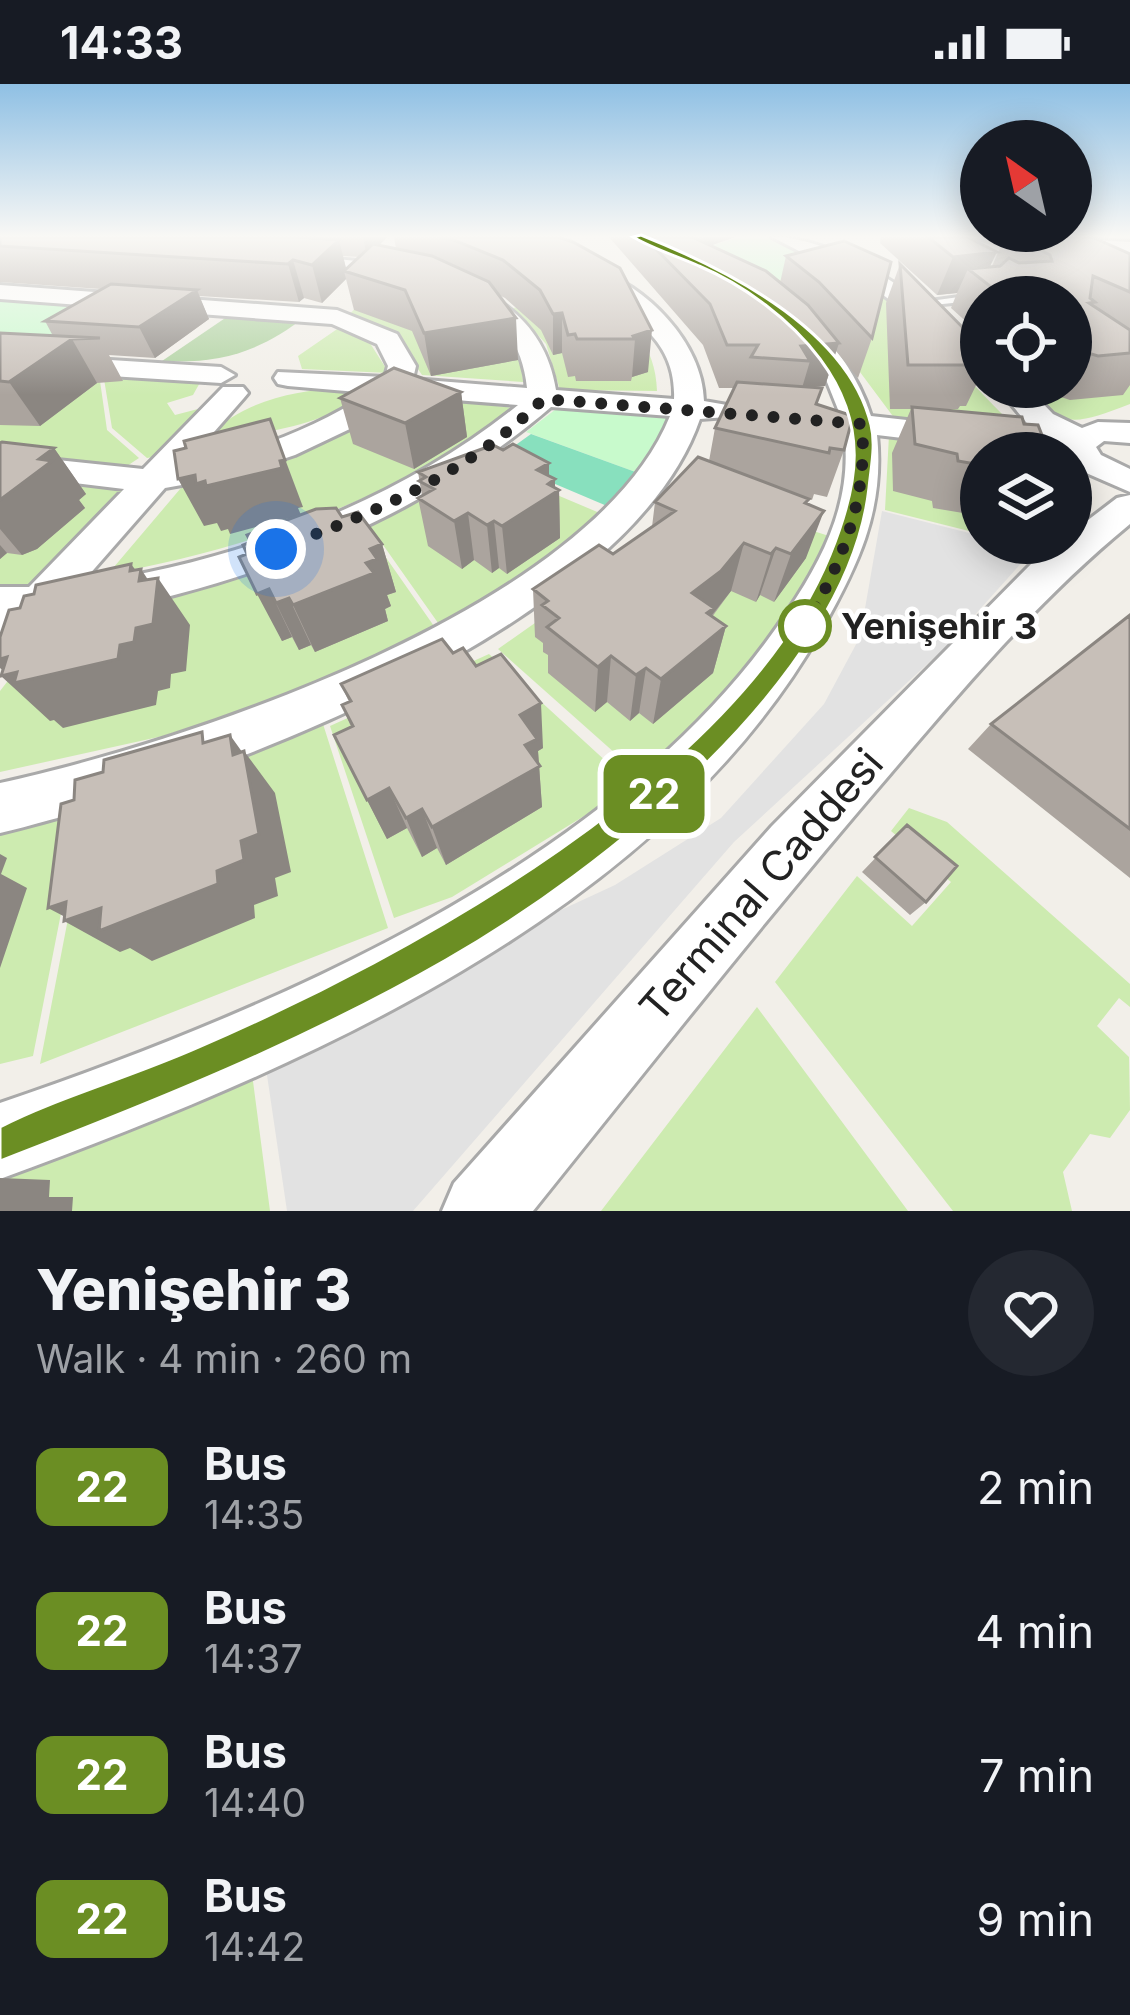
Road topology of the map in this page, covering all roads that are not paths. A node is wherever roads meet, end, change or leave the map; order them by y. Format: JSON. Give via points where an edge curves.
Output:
{"nodes":[{"id":1,"x":353,"y":290,"type":"edge"},
{"id":2,"x":454,"y":290,"type":"edge"},
{"id":3,"x":615,"y":290,"type":"edge"},
{"id":4,"x":751,"y":290,"type":"edge"},
{"id":5,"x":889,"y":290,"type":"edge"},
{"id":6,"x":0,"y":292,"type":"edge"},
{"id":7,"x":960,"y":295,"type":"edge"},
{"id":8,"x":914,"y":304,"type":"junction"},
{"id":9,"x":328,"y":316,"type":"junction"},
{"id":10,"x":960,"y":340,"type":"edge"},
{"id":11,"x":0,"y":361,"type":"edge"},
{"id":12,"x":264,"y":365,"type":"junction"},
{"id":13,"x":397,"y":387,"type":"junction"},
{"id":14,"x":543,"y":399,"type":"junction"},
{"id":15,"x":689,"y":408,"type":"junction"},
{"id":16,"x":1030,"y":408,"type":"edge"},
{"id":17,"x":754,"y":414,"type":"edge"},
{"id":18,"x":797,"y":418,"type":"edge"},
{"id":19,"x":862,"y":424,"type":"junction"},
{"id":20,"x":1103,"y":439,"type":"edge"},
{"id":21,"x":0,"y":464,"type":"edge"},
{"id":22,"x":154,"y":479,"type":"junction"},
{"id":23,"x":1092,"y":482,"type":"edge"},
{"id":24,"x":1130,"y":482,"type":"edge"},
{"id":25,"x":1130,"y":506,"type":"edge"},
{"id":26,"x":1092,"y":530,"type":"edge"},
{"id":27,"x":1049,"y":564,"type":"edge"},
{"id":28,"x":18,"y":604,"type":"edge"},
{"id":29,"x":0,"y":646,"type":"edge"},
{"id":30,"x":0,"y":808,"type":"edge"},
{"id":31,"x":0,"y":1141,"type":"edge"},
{"id":32,"x":482,"y":1211,"type":"edge"}],
"edges":[{"from":1,"to":9,"type":"street"},
{"from":2,"to":14,"type":"street","via":[[502,313],[535,350]]},
{"from":3,"to":15,"type":"street","via":[[656,322],[684,369]]},
{"from":4,"to":19,"type":"street","via":[[825,355]]},
{"from":5,"to":8,"type":"street"},
{"from":6,"to":9,"type":"street"},
{"from":7,"to":8,"type":"lane"},
{"from":8,"to":10,"type":"street"},
{"from":9,"to":12,"type":"street"},
{"from":9,"to":13,"type":"street","via":[[388,339],[402,365]]},
{"from":11,"to":12,"type":"street"},
{"from":12,"to":13,"type":"street"},
{"from":12,"to":22,"type":"street"},
{"from":13,"to":14,"type":"street"},
{"from":13,"to":22,"type":"street","via":[[285,446]]},
{"from":14,"to":15,"type":"street"},
{"from":14,"to":28,"type":"street","via":[[448,472],[327,530],[162,582]]},
{"from":15,"to":17,"type":"street"},
{"from":15,"to":30,"type":"street","via":[[666,457],[622,512],[552,573],[453,638],[257,730]]},
{"from":16,"to":20,"type":"street","via":[[1042,421]]},
{"from":18,"to":19,"type":"street"},
{"from":19,"to":20,"type":"street"},
{"from":19,"to":31,"type":"street","via":[[856,514],[827,589],[770,676],[674,777],[531,887],[363,987],[201,1065]]},
{"from":20,"to":23,"type":"street","name":"Terminal Caddesi"},
{"from":20,"to":24,"type":"street"},
{"from":21,"to":22,"type":"street"},
{"from":22,"to":28,"type":"street"},
{"from":25,"to":26,"type":"street","name":"Terminal Caddesi"},
{"from":27,"to":32,"type":"street","name":"Terminal Caddesi","via":[[792,845]]},
{"from":28,"to":29,"type":"street"}]}
